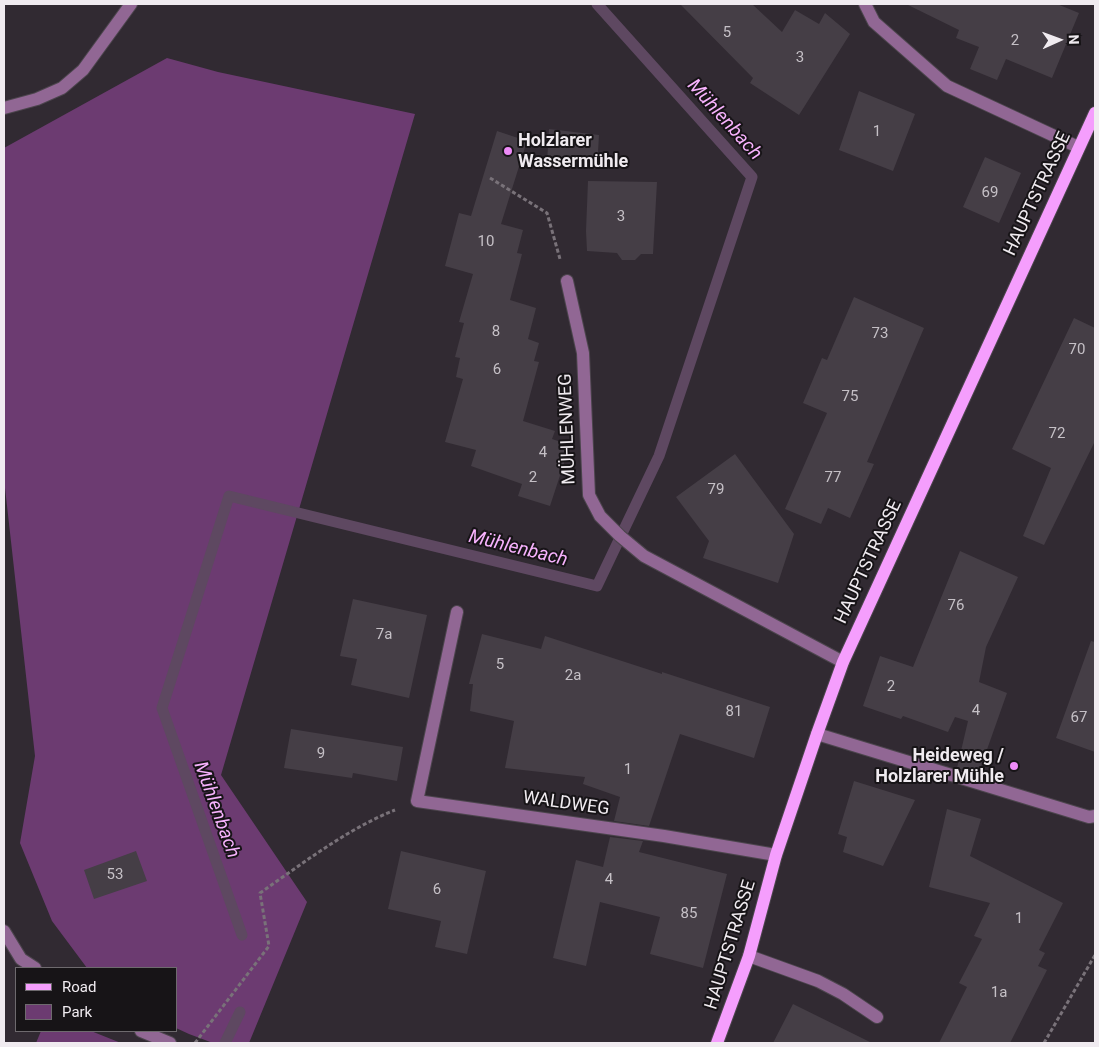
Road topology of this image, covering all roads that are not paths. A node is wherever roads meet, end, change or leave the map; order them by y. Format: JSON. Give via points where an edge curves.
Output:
{"nodes":[{"id":1,"x":130,"y":4,"type":"edge"},
{"id":2,"x":865,"y":4,"type":"edge"},
{"id":3,"x":4,"y":108,"type":"edge"},
{"id":4,"x":1095,"y":112,"type":"edge"},
{"id":5,"x":1078,"y":147,"type":"junction"},
{"id":6,"x":567,"y":281,"type":"road end"},
{"id":7,"x":457,"y":612,"type":"dead end"},
{"id":8,"x":843,"y":662,"type":"junction"},
{"id":9,"x":817,"y":734,"type":"junction"},
{"id":10,"x":1095,"y":816,"type":"edge"},
{"id":11,"x":776,"y":855,"type":"junction"},
{"id":12,"x":4,"y":931,"type":"edge"},
{"id":13,"x":749,"y":956,"type":"junction"},
{"id":14,"x":34,"y":967,"type":"edge"},
{"id":15,"x":877,"y":1017,"type":"dead end"},
{"id":16,"x":143,"y":1032,"type":"edge"},
{"id":17,"x":170,"y":1043,"type":"edge"},
{"id":18,"x":718,"y":1043,"type":"edge"}],
"edges":[{"from":1,"to":3,"type":"street","via":[[82,70],[62,88]]},
{"from":2,"to":5,"type":"street","via":[[874,22],[947,86]]},
{"from":4,"to":5,"type":"main road","name":"HAUPTSTRASSE"},
{"from":5,"to":8,"type":"main road","name":"HAUPTSTRASSE"},
{"from":6,"to":8,"type":"street","name":"MÜHLENWEG","via":[[583,353],[588,495],[600,516],[644,556]]},
{"from":7,"to":11,"type":"street","name":"WALDWEG","via":[[417,801]]},
{"from":8,"to":9,"type":"main road","name":"HAUPTSTRASSE"},
{"from":9,"to":10,"type":"street","via":[[1089,817]]},
{"from":9,"to":11,"type":"main road","name":"HAUPTSTRASSE"},
{"from":11,"to":13,"type":"main road","name":"HAUPTSTRASSE"},
{"from":12,"to":14,"type":"street","via":[[21,958]]},
{"from":13,"to":15,"type":"street","via":[[818,981]]},
{"from":13,"to":18,"type":"main road","name":"HAUPTSTRASSE"},
{"from":16,"to":17,"type":"street"}]}
